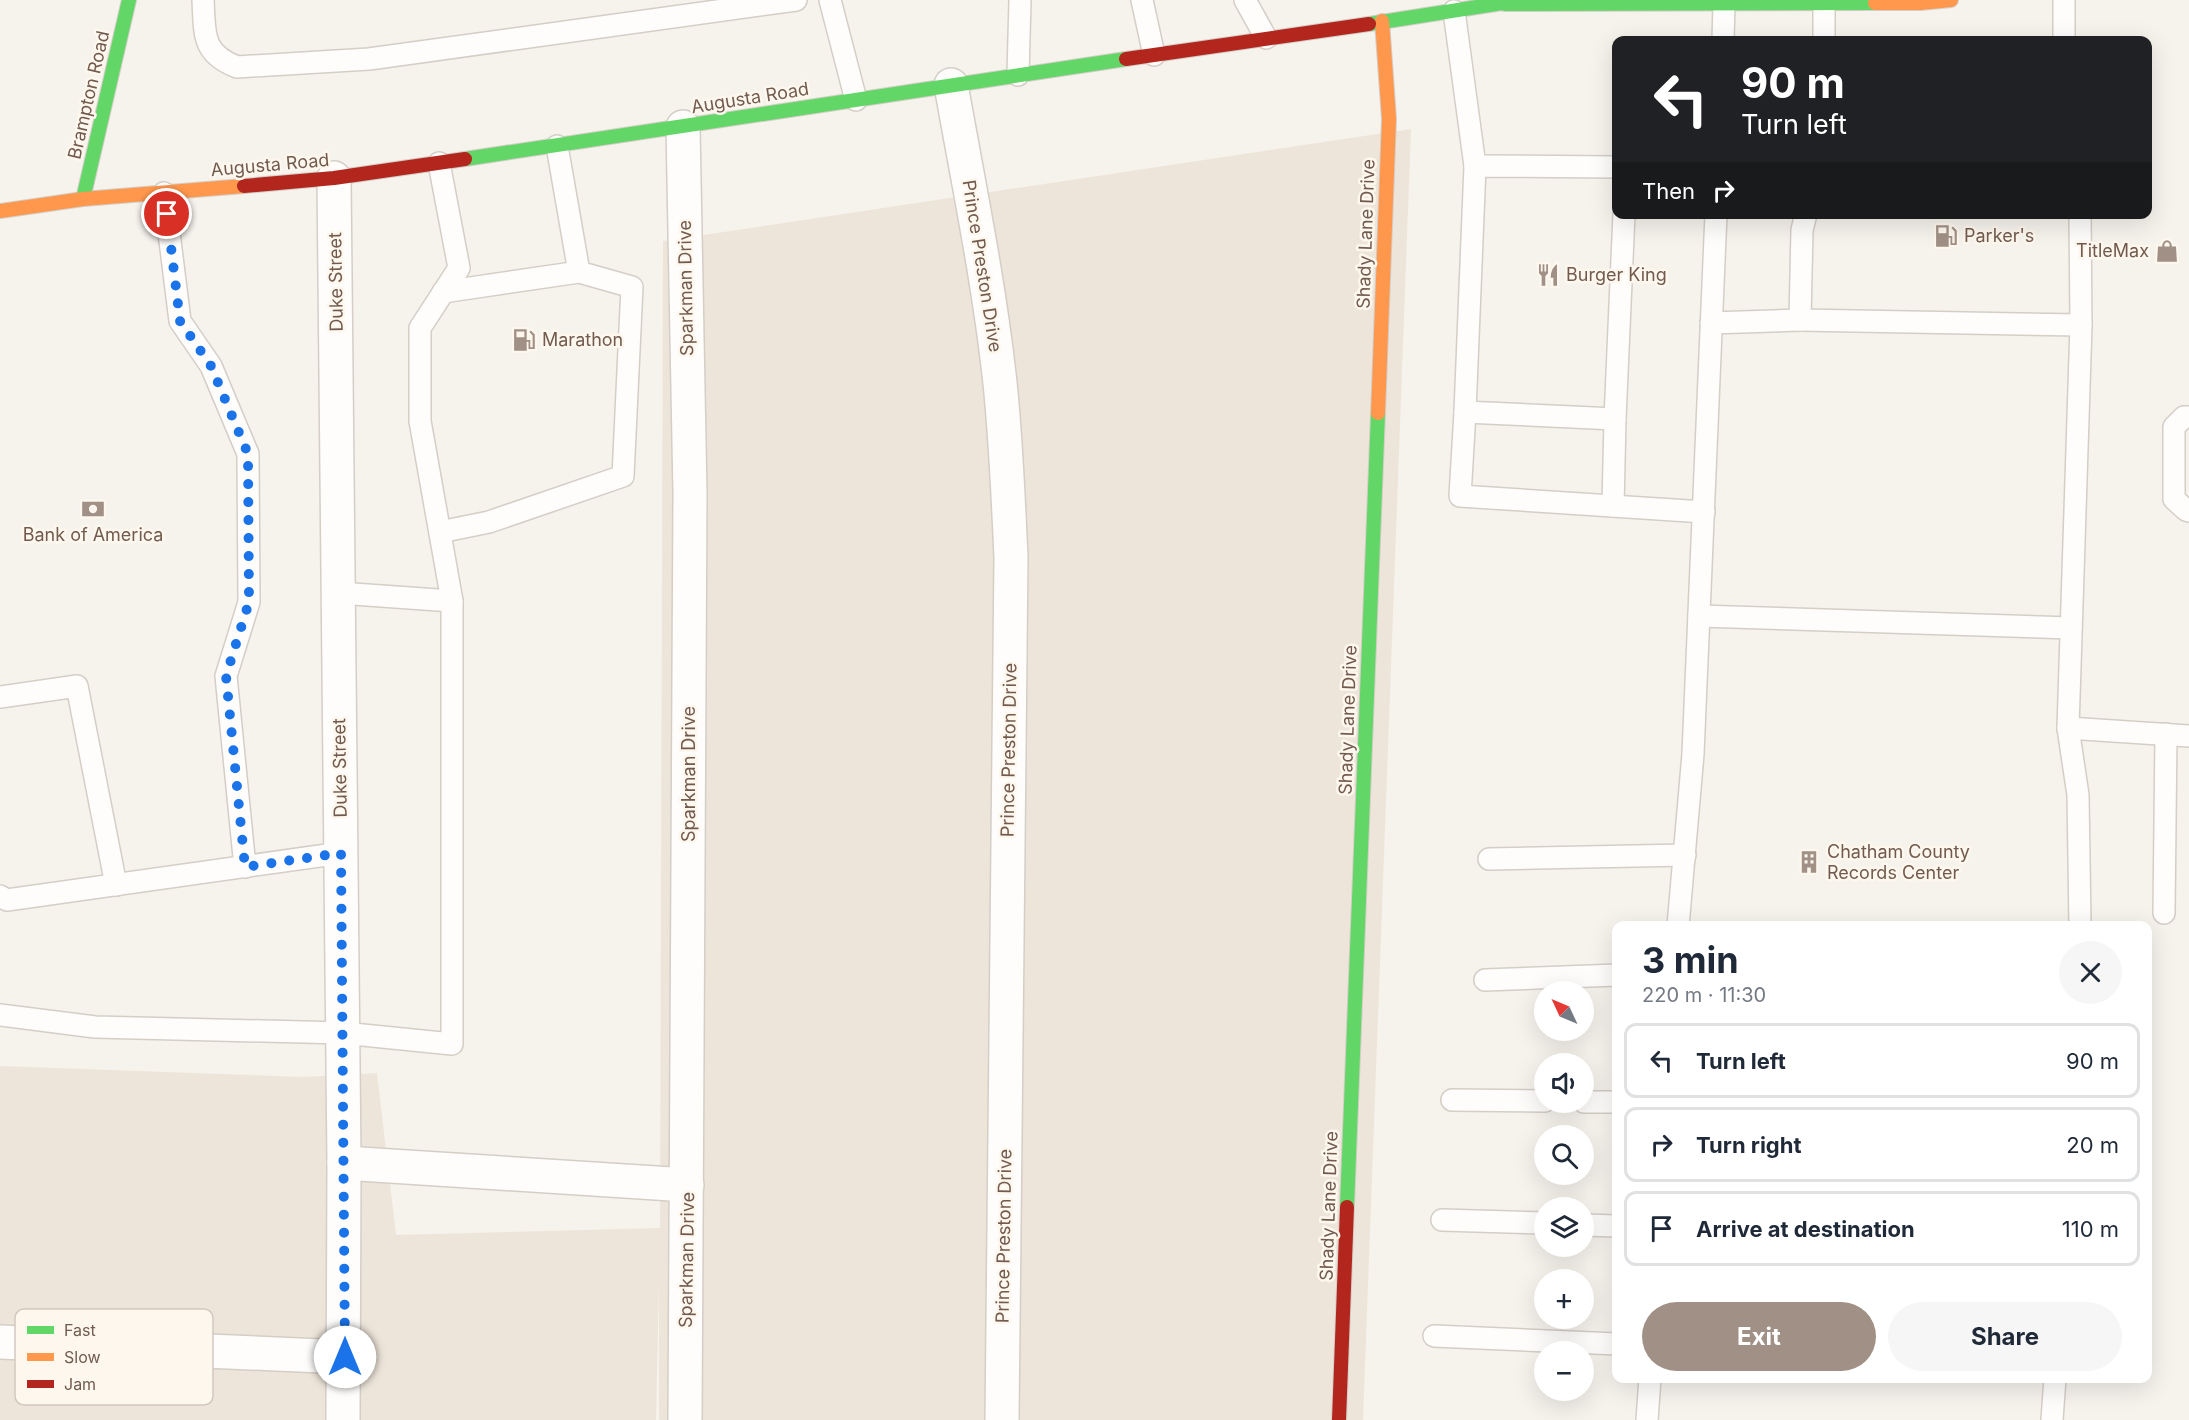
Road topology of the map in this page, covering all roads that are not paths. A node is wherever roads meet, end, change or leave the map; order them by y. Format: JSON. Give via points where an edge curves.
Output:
{"nodes":[{"id":1,"x":129,"y":0,"type":"edge"},
{"id":2,"x":203,"y":0,"type":"edge"},
{"id":3,"x":796,"y":0,"type":"edge"},
{"id":4,"x":830,"y":0,"type":"edge"},
{"id":5,"x":1020,"y":0,"type":"edge"},
{"id":6,"x":1142,"y":0,"type":"edge"},
{"id":7,"x":1245,"y":0,"type":"edge"},
{"id":8,"x":1951,"y":0,"type":"edge"},
{"id":9,"x":2064,"y":0,"type":"edge"},
{"id":10,"x":1510,"y":2,"type":"edge"},
{"id":11,"x":1724,"y":4,"type":"junction"},
{"id":12,"x":1824,"y":4,"type":"junction"},
{"id":13,"x":1454,"y":12,"type":"junction"},
{"id":14,"x":1382,"y":21,"type":"junction"},
{"id":15,"x":1723,"y":36,"type":"edge"},
{"id":16,"x":1824,"y":36,"type":"edge"},
{"id":17,"x":2064,"y":36,"type":"edge"},
{"id":18,"x":1266,"y":38,"type":"junction"},
{"id":19,"x":1154,"y":55,"type":"junction"},
{"id":20,"x":1018,"y":75,"type":"junction"},
{"id":21,"x":951,"y":85,"type":"junction"},
{"id":22,"x":856,"y":100,"type":"junction"},
{"id":23,"x":683,"y":128,"type":"junction"},
{"id":24,"x":557,"y":146,"type":"junction"},
{"id":25,"x":439,"y":163,"type":"junction"},
{"id":26,"x":1475,"y":166,"type":"junction"},
{"id":27,"x":1612,"y":167,"type":"edge"},
{"id":28,"x":334,"y":178,"type":"junction"},
{"id":29,"x":164,"y":193,"type":"junction"},
{"id":30,"x":83,"y":199,"type":"junction"},
{"id":31,"x":0,"y":211,"type":"edge"},
{"id":32,"x":1624,"y":219,"type":"edge"},
{"id":33,"x":1716,"y":219,"type":"edge"},
{"id":34,"x":1805,"y":219,"type":"edge"},
{"id":35,"x":2080,"y":219,"type":"edge"},
{"id":36,"x":579,"y":272,"type":"junction"},
{"id":37,"x":443,"y":292,"type":"junction"},
{"id":38,"x":1800,"y":320,"type":"junction"},
{"id":39,"x":1711,"y":322,"type":"junction"},
{"id":40,"x":2081,"y":325,"type":"junction"},
{"id":41,"x":1465,"y":412,"type":"junction"},
{"id":42,"x":2189,"y":417,"type":"edge"},
{"id":43,"x":1615,"y":419,"type":"junction"},
{"id":44,"x":1613,"y":506,"type":"junction"},
{"id":45,"x":2189,"y":511,"type":"edge"},
{"id":46,"x":1704,"y":512,"type":"junction"},
{"id":47,"x":440,"y":532,"type":"junction"},
{"id":48,"x":339,"y":593,"type":"junction"},
{"id":49,"x":452,"y":601,"type":"junction"},
{"id":50,"x":1699,"y":616,"type":"junction"},
{"id":51,"x":2071,"y":628,"type":"junction"},
{"id":52,"x":0,"y":697,"type":"edge"},
{"id":53,"x":2068,"y":728,"type":"junction"},
{"id":54,"x":2166,"y":734,"type":"junction"},
{"id":55,"x":2189,"y":736,"type":"edge"},
{"id":56,"x":341,"y":853,"type":"junction"},
{"id":57,"x":1684,"y":855,"type":"junction"},
{"id":58,"x":1489,"y":859,"type":"dead end"},
{"id":59,"x":245,"y":867,"type":"junction"},
{"id":60,"x":116,"y":885,"type":"junction"},
{"id":61,"x":0,"y":896,"type":"edge"},
{"id":62,"x":2164,"y":913,"type":"dead end"},
{"id":63,"x":1678,"y":921,"type":"edge"},
{"id":64,"x":2080,"y":921,"type":"edge"},
{"id":65,"x":1612,"y":975,"type":"edge"},
{"id":66,"x":1485,"y":980,"type":"dead end"},
{"id":67,"x":0,"y":1015,"type":"edge"},
{"id":68,"x":343,"y":1033,"type":"junction"},
{"id":69,"x":1452,"y":1100,"type":"dead end"},
{"id":70,"x":1534,"y":1101,"type":"edge"},
{"id":71,"x":1594,"y":1102,"type":"edge"},
{"id":72,"x":1612,"y":1102,"type":"edge"},
{"id":73,"x":344,"y":1163,"type":"junction"},
{"id":74,"x":687,"y":1185,"type":"junction"},
{"id":75,"x":1442,"y":1220,"type":"dead end"},
{"id":76,"x":1534,"y":1223,"type":"edge"},
{"id":77,"x":1594,"y":1225,"type":"edge"},
{"id":78,"x":1612,"y":1226,"type":"edge"},
{"id":79,"x":1434,"y":1336,"type":"dead end"},
{"id":80,"x":0,"y":1342,"type":"edge"},
{"id":81,"x":15,"y":1343,"type":"edge"},
{"id":82,"x":1612,"y":1344,"type":"edge"},
{"id":83,"x":213,"y":1351,"type":"edge"},
{"id":84,"x":345,"y":1357,"type":"junction"},
{"id":85,"x":1650,"y":1383,"type":"edge"},
{"id":86,"x":2055,"y":1383,"type":"edge"},
{"id":87,"x":344,"y":1420,"type":"edge"},
{"id":88,"x":685,"y":1420,"type":"edge"},
{"id":89,"x":1002,"y":1420,"type":"edge"},
{"id":90,"x":1339,"y":1420,"type":"edge"},
{"id":91,"x":1647,"y":1420,"type":"edge"},
{"id":92,"x":2052,"y":1420,"type":"edge"}],
"edges":[{"from":1,"to":30,"type":"main road","name":"Brampton Road"},
{"from":2,"to":3,"type":"lane","via":[[205,39],[225,62],[237,67],[369,59]]},
{"from":4,"to":22,"type":"lane"},
{"from":5,"to":20,"type":"lane"},
{"from":6,"to":19,"type":"lane"},
{"from":7,"to":18,"type":"lane"},
{"from":8,"to":12,"type":"main road","name":"Augusta Road"},
{"from":9,"to":17,"type":"lane"},
{"from":10,"to":11,"type":"main road","name":"Augusta Road"},
{"from":10,"to":13,"type":"main road","name":"Augusta Road"},
{"from":11,"to":12,"type":"main road","name":"Augusta Road"},
{"from":11,"to":15,"type":"lane"},
{"from":12,"to":16,"type":"lane"},
{"from":13,"to":14,"type":"main road","name":"Augusta Road"},
{"from":13,"to":26,"type":"lane"},
{"from":14,"to":18,"type":"main road","name":"Augusta Road"},
{"from":14,"to":90,"type":"main road","name":"Shady Lane Drive","via":[[1389,119]]},
{"from":18,"to":19,"type":"main road","name":"Augusta Road"},
{"from":19,"to":20,"type":"main road","name":"Augusta Road"},
{"from":20,"to":21,"type":"main road","name":"Augusta Road"},
{"from":21,"to":22,"type":"main road","name":"Augusta Road"},
{"from":21,"to":89,"type":"street","name":"Prince Preston Drive","via":[[999,374],[1011,557]]},
{"from":22,"to":23,"type":"main road","name":"Augusta Road"},
{"from":23,"to":24,"type":"main road","name":"Augusta Road"},
{"from":23,"to":74,"type":"street","name":"Sparkman Drive","via":[[690,494]]},
{"from":24,"to":25,"type":"main road","name":"Augusta Road"},
{"from":24,"to":36,"type":"lane"},
{"from":25,"to":28,"type":"main road","name":"Augusta Road"},
{"from":25,"to":37,"type":"lane","via":[[459,268]]},
{"from":26,"to":27,"type":"lane"},
{"from":26,"to":41,"type":"lane"},
{"from":28,"to":29,"type":"main road","name":"Augusta Road"},
{"from":28,"to":48,"type":"street","name":"Duke Street"},
{"from":29,"to":30,"type":"main road","name":"Augusta Road"},
{"from":29,"to":59,"type":"lane","via":[[180,321],[211,366],[248,454],[249,602],[226,676]]},
{"from":30,"to":31,"type":"main road","name":"Augusta Road"},
{"from":32,"to":43,"type":"lane"},
{"from":33,"to":39,"type":"lane"},
{"from":34,"to":38,"type":"lane"},
{"from":35,"to":40,"type":"lane"},
{"from":36,"to":37,"type":"lane"},
{"from":36,"to":47,"type":"lane","via":[[632,286],[623,476],[489,522]]},
{"from":37,"to":47,"type":"lane","via":[[420,328],[420,421]]},
{"from":38,"to":39,"type":"lane"},
{"from":38,"to":40,"type":"lane"},
{"from":39,"to":46,"type":"lane"},
{"from":40,"to":51,"type":"lane"},
{"from":41,"to":43,"type":"lane"},
{"from":41,"to":44,"type":"lane","via":[[1460,496]]},
{"from":42,"to":45,"type":"lane","via":[[2174,427],[2174,499]]},
{"from":43,"to":44,"type":"lane"},
{"from":44,"to":46,"type":"lane"},
{"from":46,"to":50,"type":"lane"},
{"from":47,"to":49,"type":"lane"},
{"from":48,"to":49,"type":"lane"},
{"from":48,"to":56,"type":"street","name":"Duke Street"},
{"from":49,"to":68,"type":"lane","via":[[452,1044]]},
{"from":50,"to":51,"type":"lane"},
{"from":50,"to":57,"type":"lane"},
{"from":51,"to":53,"type":"lane"},
{"from":52,"to":60,"type":"lane","via":[[77,686]]},
{"from":53,"to":54,"type":"lane"},
{"from":53,"to":64,"type":"lane","via":[[2078,795]]},
{"from":54,"to":55,"type":"lane"},
{"from":54,"to":62,"type":"lane"},
{"from":56,"to":59,"type":"lane"},
{"from":56,"to":68,"type":"street","name":"Duke Street"},
{"from":57,"to":58,"type":"lane"},
{"from":57,"to":63,"type":"lane"},
{"from":59,"to":60,"type":"lane"},
{"from":60,"to":61,"type":"lane","via":[[7,900]]},
{"from":65,"to":66,"type":"lane"},
{"from":67,"to":68,"type":"lane","via":[[95,1027]]},
{"from":68,"to":73,"type":"street","name":"Duke Street"},
{"from":69,"to":70,"type":"lane"},
{"from":71,"to":72,"type":"lane"},
{"from":73,"to":74,"type":"street"},
{"from":73,"to":84,"type":"street","name":"Duke Street"},
{"from":74,"to":88,"type":"street","name":"Sparkman Drive"},
{"from":75,"to":76,"type":"lane"},
{"from":77,"to":78,"type":"lane"},
{"from":79,"to":82,"type":"lane"},
{"from":80,"to":81,"type":"street"},
{"from":83,"to":84,"type":"street"},
{"from":84,"to":87,"type":"street","name":"Duke Street"},
{"from":85,"to":91,"type":"lane"},
{"from":86,"to":92,"type":"lane"}]}
